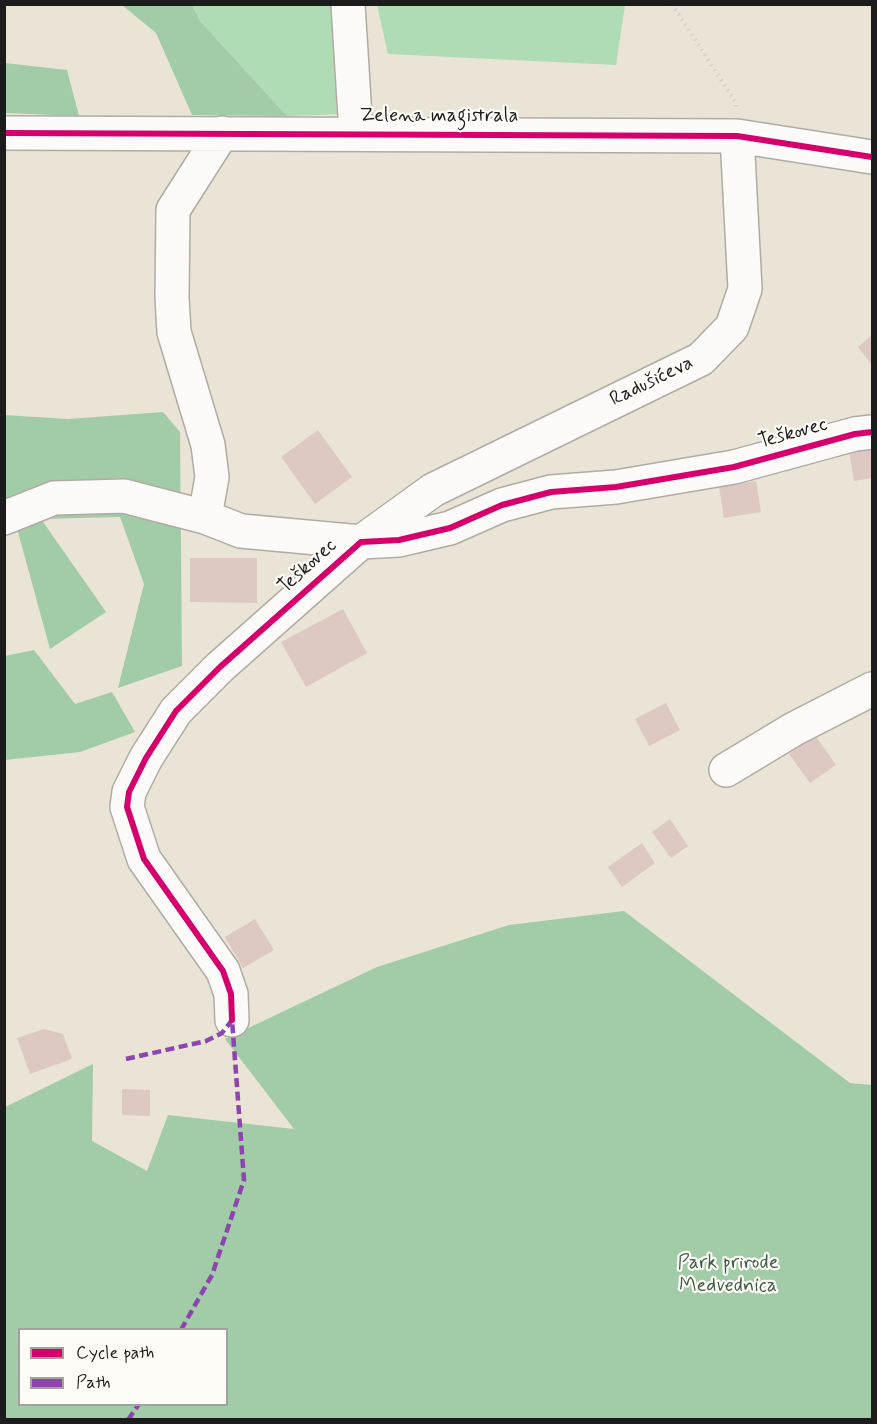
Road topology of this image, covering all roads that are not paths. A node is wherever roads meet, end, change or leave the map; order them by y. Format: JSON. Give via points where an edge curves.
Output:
{"nodes":[{"id":1,"x":348,"y":4,"type":"edge"},
{"id":2,"x":4,"y":133,"type":"edge"},
{"id":3,"x":222,"y":133,"type":"junction"},
{"id":4,"x":356,"y":133,"type":"junction"},
{"id":5,"x":737,"y":136,"type":"junction"},
{"id":6,"x":873,"y":157,"type":"edge"},
{"id":7,"x":873,"y":432,"type":"edge"},
{"id":8,"x":205,"y":517,"type":"junction"},
{"id":9,"x":4,"y":518,"type":"edge"},
{"id":10,"x":361,"y":542,"type":"junction"},
{"id":11,"x":873,"y":689,"type":"edge"},
{"id":12,"x":726,"y":770,"type":"dead end"},
{"id":13,"x":232,"y":1020,"type":"dead end"}],
"edges":[{"from":1,"to":4,"type":"street"},
{"from":2,"to":3,"type":"street","name":"Zelena magistrala"},
{"from":3,"to":4,"type":"street","name":"Zelena magistrala"},
{"from":3,"to":8,"type":"street","via":[[173,210],[174,332],[208,445],[212,477]]},
{"from":4,"to":5,"type":"street","name":"Zelena magistrala"},
{"from":5,"to":6,"type":"street","name":"Zelena magistrala"},
{"from":5,"to":10,"type":"street","name":"Radušićeva","via":[[745,289],[732,327],[701,359],[433,490]]},
{"from":7,"to":10,"type":"street","name":"Teškovec","via":[[734,467],[616,487],[551,492],[502,505],[450,528],[399,540]]},
{"from":8,"to":9,"type":"street","name":"Teškovec","via":[[124,496],[54,498]]},
{"from":8,"to":10,"type":"street","name":"Teškovec","via":[[241,531]]},
{"from":10,"to":13,"type":"street","name":"Teškovec","via":[[176,711],[129,792],[127,807],[144,859],[223,971],[231,994]]},
{"from":11,"to":12,"type":"street","via":[[794,729]]}]}
